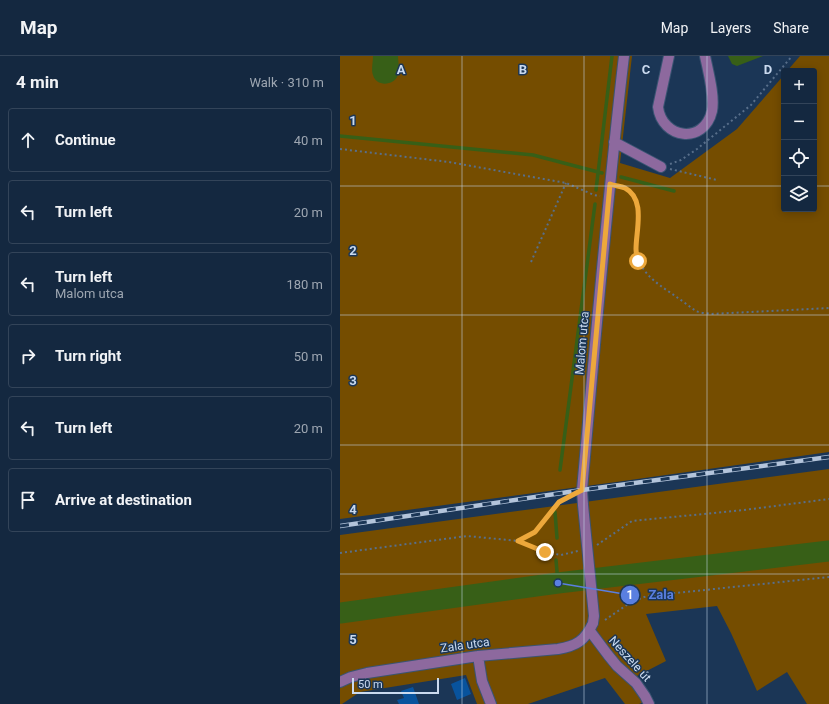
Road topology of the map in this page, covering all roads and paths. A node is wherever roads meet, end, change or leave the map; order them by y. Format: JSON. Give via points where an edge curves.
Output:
{"nodes":[{"id":1,"x":624,"y":56,"type":"edge"},
{"id":2,"x":668,"y":56,"type":"edge"},
{"id":3,"x":705,"y":56,"type":"edge"},
{"id":4,"x":792,"y":56,"type":"edge"},
{"id":5,"x":614,"y":142,"type":"junction"},
{"id":6,"x":340,"y":149,"type":"edge"},
{"id":7,"x":661,"y":167,"type":"junction"},
{"id":8,"x":717,"y":180,"type":"dead end"},
{"id":9,"x":566,"y":183,"type":"junction"},
{"id":10,"x":610,"y":184,"type":"junction"},
{"id":11,"x":588,"y":193,"type":"dead end"},
{"id":12,"x":531,"y":262,"type":"dead end"},
{"id":13,"x":829,"y":308,"type":"edge"},
{"id":14,"x":582,"y":490,"type":"junction"},
{"id":15,"x":829,"y":498,"type":"edge"},
{"id":16,"x":518,"y":541,"type":"junction"},
{"id":17,"x":592,"y":549,"type":"dead end"},
{"id":18,"x":584,"y":550,"type":"dead end"},
{"id":19,"x":340,"y":554,"type":"edge"},
{"id":20,"x":829,"y":577,"type":"edge"},
{"id":21,"x":591,"y":627,"type":"junction"},
{"id":22,"x":478,"y":656,"type":"junction"},
{"id":23,"x":340,"y":682,"type":"edge"},
{"id":24,"x":490,"y":704,"type":"edge"},
{"id":25,"x":649,"y":704,"type":"edge"}],
"edges":[{"from":1,"to":5,"type":"street","name":"Malom utca"},
{"from":2,"to":3,"type":"street","via":[[658,111],[672,129],[686,134],[704,126],[712,110],[713,100]]},
{"from":4,"to":7,"type":"path","via":[[751,104],[725,127],[686,157]]},
{"from":5,"to":7,"type":"street"},
{"from":5,"to":10,"type":"street","name":"Malom utca"},
{"from":6,"to":9,"type":"path","via":[[449,162]]},
{"from":7,"to":8,"type":"path"},
{"from":9,"to":11,"type":"path"},
{"from":9,"to":12,"type":"path"},
{"from":10,"to":13,"type":"path","via":[[624,188],[635,198],[639,216],[636,250],[638,261],[663,287],[697,312],[710,314]]},
{"from":10,"to":14,"type":"street","name":"Malom utca"},
{"from":14,"to":16,"type":"path","via":[[559,502],[535,532]]},
{"from":14,"to":21,"type":"street","name":"Malom utca","bridge":true,"via":[[594,616]]},
{"from":15,"to":17,"type":"path","via":[[744,510],[632,521]]},
{"from":16,"to":18,"type":"path","via":[[545,552],[561,555]]},
{"from":16,"to":19,"type":"path","via":[[467,536]]},
{"from":20,"to":21,"type":"path","via":[[647,596],[631,602]]},
{"from":21,"to":22,"type":"street","name":"Zala utca","via":[[584,638],[570,647]]},
{"from":21,"to":25,"type":"street","name":"Neszele út","via":[[608,655],[636,683]]},
{"from":22,"to":23,"type":"street","name":"Zala utca","via":[[367,673]]},
{"from":22,"to":24,"type":"street","via":[[482,681]]}]}
